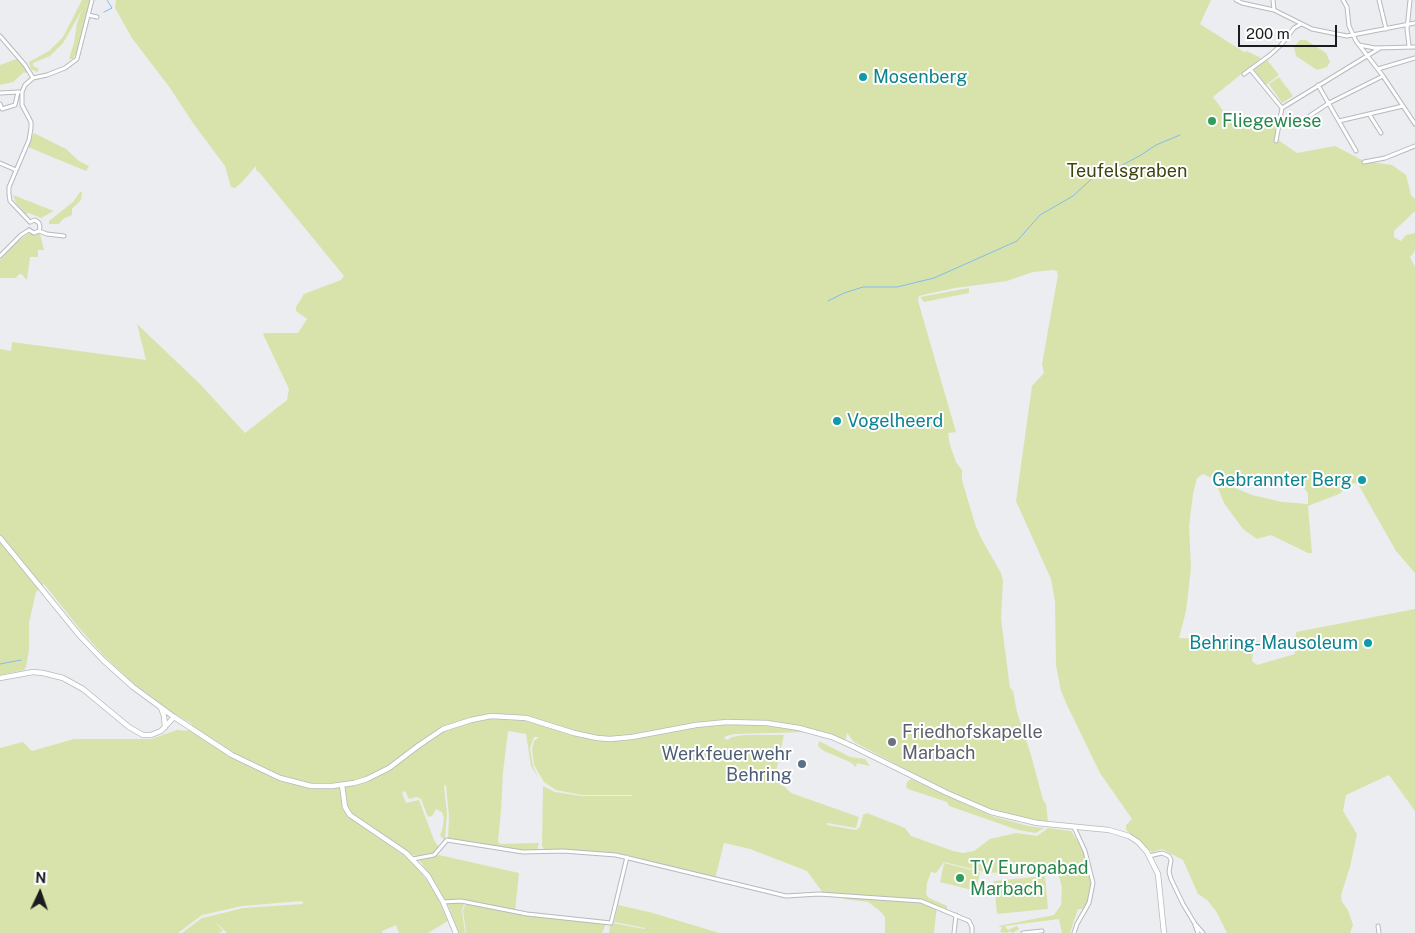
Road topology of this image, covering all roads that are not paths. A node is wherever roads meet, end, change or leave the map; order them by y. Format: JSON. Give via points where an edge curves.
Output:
{"nodes":[{"id":1,"x":92,"y":0,"type":"edge"},
{"id":2,"x":1236,"y":0,"type":"edge"},
{"id":3,"x":1273,"y":0,"type":"edge"},
{"id":4,"x":1343,"y":0,"type":"edge"},
{"id":5,"x":1379,"y":0,"type":"edge"},
{"id":6,"x":1410,"y":0,"type":"edge"},
{"id":7,"x":1274,"y":10,"type":"junction"},
{"id":8,"x":88,"y":15,"type":"junction"},
{"id":9,"x":97,"y":17,"type":"dead end"},
{"id":10,"x":1415,"y":23,"type":"edge"},
{"id":11,"x":1301,"y":24,"type":"junction"},
{"id":12,"x":1408,"y":24,"type":"junction"},
{"id":13,"x":1386,"y":29,"type":"junction"},
{"id":14,"x":0,"y":36,"type":"edge"},
{"id":15,"x":1353,"y":36,"type":"junction"},
{"id":16,"x":1358,"y":44,"type":"junction"},
{"id":17,"x":1409,"y":46,"type":"junction"},
{"id":18,"x":1415,"y":47,"type":"edge"},
{"id":19,"x":1380,"y":48,"type":"junction"},
{"id":20,"x":1368,"y":57,"type":"junction"},
{"id":21,"x":1415,"y":58,"type":"edge"},
{"id":22,"x":1250,"y":69,"type":"junction"},
{"id":23,"x":1378,"y":69,"type":"junction"},
{"id":24,"x":1244,"y":74,"type":"dead end"},
{"id":25,"x":1383,"y":76,"type":"junction"},
{"id":26,"x":33,"y":78,"type":"junction"},
{"id":27,"x":1318,"y":85,"type":"junction"},
{"id":28,"x":20,"y":92,"type":"junction"},
{"id":29,"x":0,"y":93,"type":"edge"},
{"id":30,"x":0,"y":104,"type":"edge"},
{"id":31,"x":1329,"y":104,"type":"junction"},
{"id":32,"x":1403,"y":106,"type":"junction"},
{"id":33,"x":1282,"y":108,"type":"junction"},
{"id":34,"x":1369,"y":114,"type":"junction"},
{"id":35,"x":1339,"y":121,"type":"junction"},
{"id":36,"x":1415,"y":124,"type":"edge"},
{"id":37,"x":1296,"y":125,"type":"dead end"},
{"id":38,"x":1381,"y":133,"type":"dead end"},
{"id":39,"x":1276,"y":141,"type":"dead end"},
{"id":40,"x":1415,"y":146,"type":"edge"},
{"id":41,"x":1356,"y":150,"type":"dead end"},
{"id":42,"x":1364,"y":162,"type":"dead end"},
{"id":43,"x":0,"y":163,"type":"edge"},
{"id":44,"x":16,"y":170,"type":"junction"},
{"id":45,"x":30,"y":222,"type":"junction"},
{"id":46,"x":29,"y":230,"type":"junction"},
{"id":47,"x":39,"y":231,"type":"junction"},
{"id":48,"x":64,"y":236,"type":"dead end"},
{"id":49,"x":0,"y":256,"type":"edge"},
{"id":50,"x":0,"y":538,"type":"edge"},
{"id":51,"x":0,"y":678,"type":"edge"},
{"id":52,"x":161,"y":708,"type":"junction"},
{"id":53,"x":174,"y":717,"type":"junction"},
{"id":54,"x":164,"y":728,"type":"junction"},
{"id":55,"x":342,"y":785,"type":"junction"},
{"id":56,"x":1074,"y":827,"type":"junction"},
{"id":57,"x":1150,"y":856,"type":"junction"},
{"id":58,"x":627,"y":857,"type":"junction"},
{"id":59,"x":413,"y":859,"type":"junction"},
{"id":60,"x":442,"y":902,"type":"junction"},
{"id":61,"x":956,"y":915,"type":"junction"},
{"id":62,"x":1195,"y":924,"type":"junction"},
{"id":63,"x":1378,"y":926,"type":"dead end"},
{"id":64,"x":1042,"y":932,"type":"dead end"},
{"id":65,"x":456,"y":933,"type":"edge"},
{"id":66,"x":954,"y":933,"type":"edge"},
{"id":67,"x":972,"y":933,"type":"edge"},
{"id":68,"x":1024,"y":933,"type":"edge"},
{"id":69,"x":1074,"y":933,"type":"edge"},
{"id":70,"x":1164,"y":933,"type":"edge"},
{"id":71,"x":1198,"y":933,"type":"edge"},
{"id":72,"x":1203,"y":933,"type":"edge"},
{"id":73,"x":1379,"y":933,"type":"edge"}],
"edges":[{"from":1,"to":8,"type":"street"},
{"from":2,"to":7,"type":"street"},
{"from":3,"to":7,"type":"street"},
{"from":4,"to":15,"type":"street"},
{"from":5,"to":13,"type":"street"},
{"from":6,"to":12,"type":"street"},
{"from":7,"to":11,"type":"street"},
{"from":8,"to":9,"type":"street"},
{"from":8,"to":26,"type":"street","via":[[77,59],[65,68]]},
{"from":10,"to":12,"type":"street"},
{"from":11,"to":15,"type":"street","via":[[1320,32]]},
{"from":11,"to":22,"type":"street","via":[[1270,56]]},
{"from":12,"to":13,"type":"street"},
{"from":12,"to":17,"type":"street"},
{"from":13,"to":15,"type":"street"},
{"from":14,"to":26,"type":"street"},
{"from":15,"to":16,"type":"street"},
{"from":16,"to":19,"type":"street"},
{"from":16,"to":20,"type":"street"},
{"from":17,"to":18,"type":"street"},
{"from":17,"to":19,"type":"street"},
{"from":19,"to":20,"type":"street"},
{"from":20,"to":23,"type":"street"},
{"from":20,"to":27,"type":"street"},
{"from":21,"to":23,"type":"street"},
{"from":22,"to":24,"type":"street"},
{"from":22,"to":33,"type":"street"},
{"from":23,"to":25,"type":"street"},
{"from":25,"to":31,"type":"street"},
{"from":25,"to":32,"type":"street"},
{"from":26,"to":28,"type":"street"},
{"from":27,"to":31,"type":"street"},
{"from":27,"to":33,"type":"street"},
{"from":28,"to":29,"type":"street"},
{"from":28,"to":30,"type":"street","via":[[15,105],[2,109]]},
{"from":28,"to":44,"type":"street","via":[[31,128]]},
{"from":31,"to":35,"type":"street"},
{"from":31,"to":37,"type":"street"},
{"from":32,"to":34,"type":"street"},
{"from":32,"to":36,"type":"street"},
{"from":33,"to":39,"type":"street"},
{"from":34,"to":35,"type":"street"},
{"from":34,"to":38,"type":"street"},
{"from":35,"to":41,"type":"street"},
{"from":40,"to":42,"type":"street","via":[[1386,158]]},
{"from":43,"to":44,"type":"street"},
{"from":44,"to":45,"type":"street","via":[[9,187],[10,201]]},
{"from":45,"to":46,"type":"street"},
{"from":45,"to":47,"type":"street","via":[[35,220],[39,223]]},
{"from":46,"to":47,"type":"street"},
{"from":46,"to":49,"type":"street"},
{"from":47,"to":48,"type":"street"},
{"from":50,"to":52,"type":"main road","via":[[86,642],[133,687]]},
{"from":51,"to":54,"type":"main road","via":[[25,673],[55,676],[83,689],[138,733],[151,735]]},
{"from":52,"to":53,"type":"main road"},
{"from":52,"to":54,"type":"main road"},
{"from":53,"to":54,"type":"main road"},
{"from":53,"to":55,"type":"main road","via":[[232,755],[280,778],[311,786]]},
{"from":55,"to":56,"type":"main road","via":[[367,779],[389,768],[443,729],[471,720],[500,716],[526,718],[574,733],[610,739],[696,725],[749,722],[832,737],[991,812],[1037,824]]},
{"from":55,"to":59,"type":"main road","via":[[344,807],[350,814]]},
{"from":56,"to":57,"type":"main road","via":[[1122,834],[1138,842]]},
{"from":56,"to":69,"type":"street","via":[[1085,851],[1093,883],[1089,903]]},
{"from":57,"to":62,"type":"street","via":[[1162,853],[1169,856],[1170,876]]},
{"from":57,"to":70,"type":"main road","via":[[1158,874]]},
{"from":58,"to":59,"type":"street","via":[[584,852],[505,850],[448,840],[434,855]]},
{"from":58,"to":60,"type":"street","via":[[610,923],[522,913],[461,901]]},
{"from":58,"to":61,"type":"street","via":[[786,896],[819,894],[921,902]]},
{"from":59,"to":60,"type":"main road","via":[[428,876]]},
{"from":60,"to":65,"type":"main road"},
{"from":61,"to":66,"type":"street"},
{"from":61,"to":67,"type":"street","via":[[969,921]]},
{"from":62,"to":71,"type":"street"},
{"from":62,"to":72,"type":"street"},
{"from":63,"to":73,"type":"street"},
{"from":64,"to":68,"type":"street"}]}
